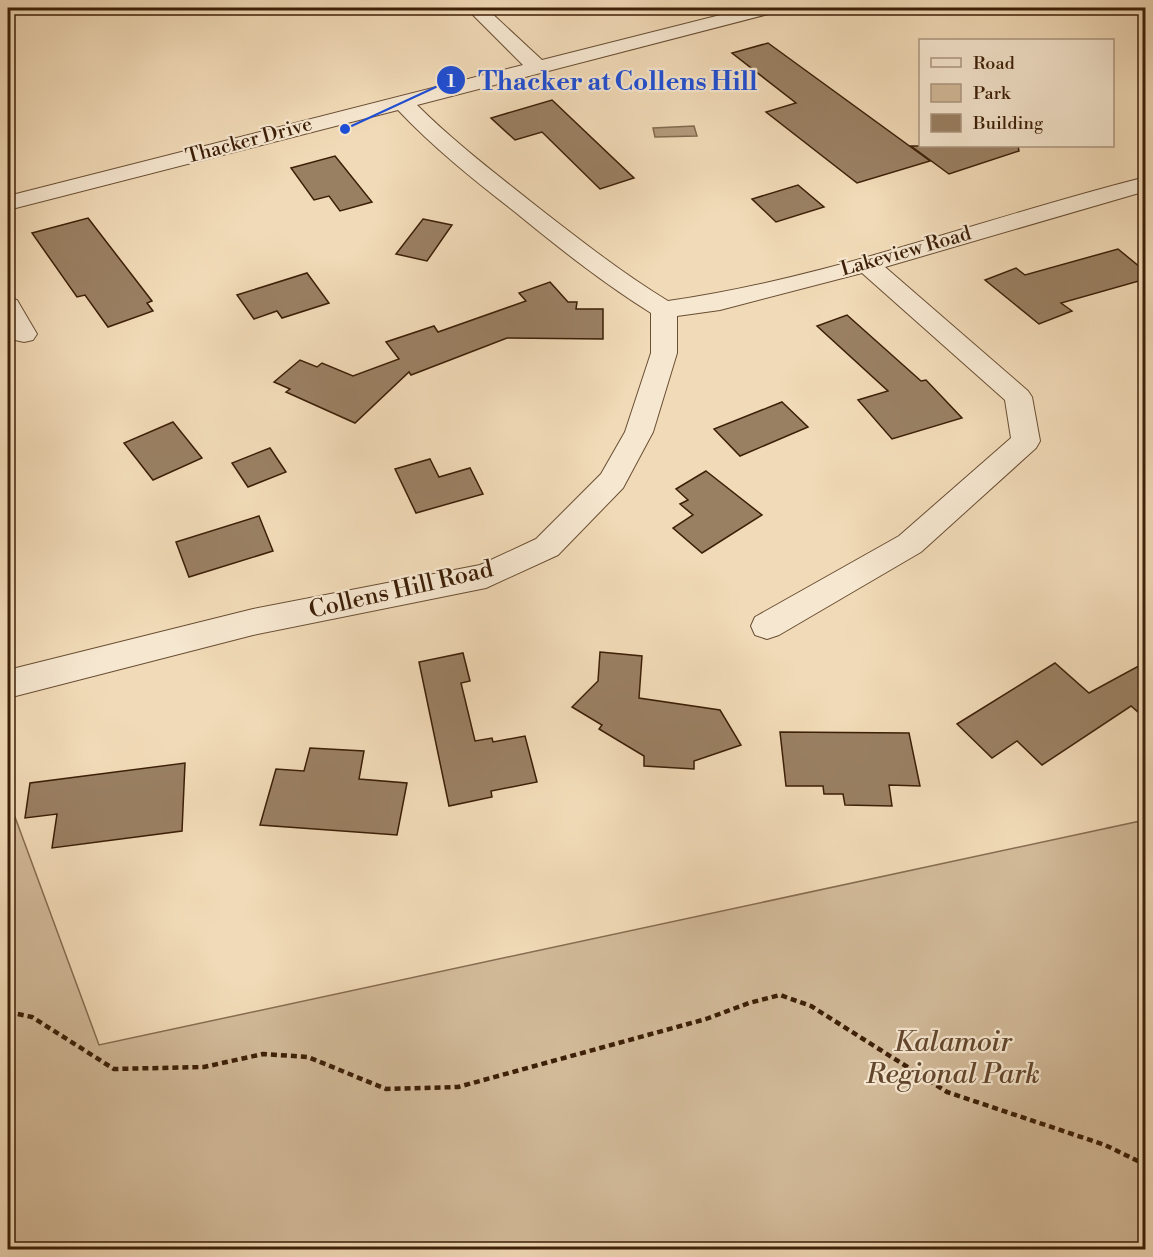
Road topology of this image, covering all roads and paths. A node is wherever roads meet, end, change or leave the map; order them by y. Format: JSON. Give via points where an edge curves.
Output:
{"nodes":[{"id":1,"x":475,"y":8,"type":"edge"},
{"id":2,"x":769,"y":8,"type":"edge"},
{"id":3,"x":536,"y":66,"type":"junction"},
{"id":4,"x":402,"y":101,"type":"junction"},
{"id":5,"x":1146,"y":184,"type":"edge"},
{"id":6,"x":8,"y":203,"type":"edge"},
{"id":7,"x":867,"y":264,"type":"junction"},
{"id":8,"x":8,"y":306,"type":"edge"},
{"id":9,"x":664,"y":310,"type":"junction"},
{"id":10,"x":24,"y":334,"type":"dead end"},
{"id":11,"x":767,"y":626,"type":"dead end"},
{"id":12,"x":8,"y":684,"type":"edge"},
{"id":13,"x":8,"y":1012,"type":"edge"},
{"id":14,"x":1146,"y":1165,"type":"edge"}],
"edges":[{"from":1,"to":3,"type":"street"},
{"from":2,"to":3,"type":"street","name":"Thacker Drive"},
{"from":3,"to":4,"type":"street","name":"Thacker Drive"},
{"from":4,"to":6,"type":"street","name":"Thacker Drive"},
{"from":4,"to":9,"type":"street","via":[[476,172],[619,283]]},
{"from":5,"to":7,"type":"street","name":"Lakeview Road"},
{"from":7,"to":9,"type":"street","name":"Lakeview Road","via":[[720,302]]},
{"from":7,"to":11,"type":"street","via":[[1018,398],[1026,441],[910,544]]},
{"from":8,"to":10,"type":"street"},
{"from":9,"to":12,"type":"street","name":"Collens Hill Road","via":[[664,353],[639,432],[612,481],[547,547],[486,576],[253,622]]},
{"from":13,"to":14,"type":"path","via":[[33,1017],[114,1069],[204,1067],[263,1054],[308,1057],[386,1089],[458,1087],[706,1020],[780,995],[811,1006],[947,1092],[1105,1145]]}]}
